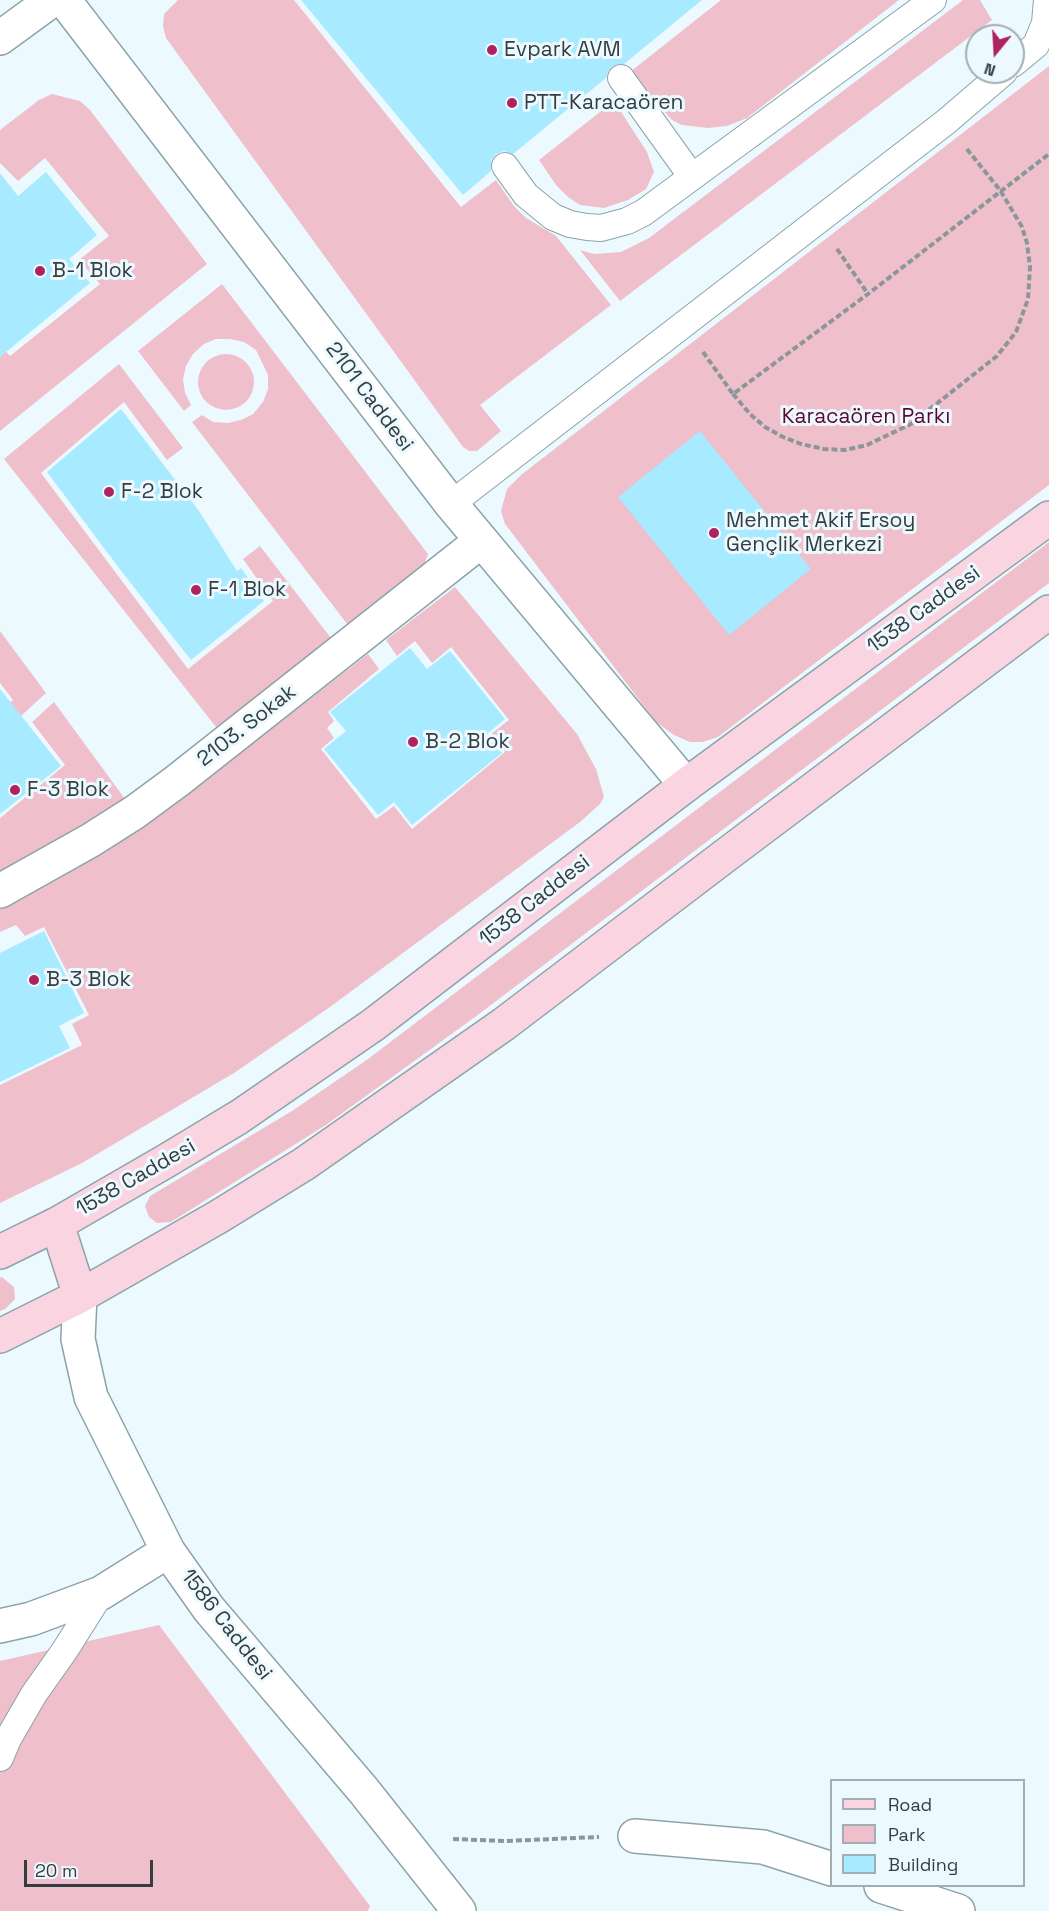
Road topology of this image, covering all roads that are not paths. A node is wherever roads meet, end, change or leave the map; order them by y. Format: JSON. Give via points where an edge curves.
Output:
{"nodes":[{"id":1,"x":52,"y":0,"type":"edge"},
{"id":2,"x":64,"y":0,"type":"edge"},
{"id":3,"x":933,"y":0,"type":"edge"},
{"id":4,"x":1047,"y":0,"type":"edge"},
{"id":5,"x":0,"y":38,"type":"edge"},
{"id":6,"x":1025,"y":54,"type":"edge"},
{"id":7,"x":621,"y":78,"type":"dead end"},
{"id":8,"x":990,"y":84,"type":"edge"},
{"id":9,"x":505,"y":166,"type":"dead end"},
{"id":10,"x":692,"y":177,"type":"junction"},
{"id":11,"x":451,"y":504,"type":"junction"},
{"id":12,"x":1049,"y":518,"type":"edge"},
{"id":13,"x":481,"y":541,"type":"junction"},
{"id":14,"x":1049,"y":612,"type":"edge"},
{"id":15,"x":686,"y":785,"type":"junction"},
{"id":16,"x":0,"y":891,"type":"edge"},
{"id":17,"x":57,"y":1224,"type":"junction"},
{"id":18,"x":0,"y":1252,"type":"edge"},
{"id":19,"x":80,"y":1296,"type":"junction"},
{"id":20,"x":0,"y":1336,"type":"edge"},
{"id":21,"x":168,"y":1551,"type":"junction"},
{"id":22,"x":101,"y":1593,"type":"junction"},
{"id":23,"x":0,"y":1626,"type":"edge"},
{"id":24,"x":0,"y":1758,"type":"edge"},
{"id":25,"x":635,"y":1836,"type":"road end"},
{"id":26,"x":830,"y":1869,"type":"edge"},
{"id":27,"x":884,"y":1887,"type":"edge"},
{"id":28,"x":459,"y":1911,"type":"edge"},
{"id":29,"x":958,"y":1911,"type":"edge"}],
"edges":[{"from":1,"to":5,"type":"street"},
{"from":2,"to":11,"type":"street","name":"2101 Caddesi"},
{"from":3,"to":10,"type":"lane"},
{"from":4,"to":6,"type":"lane","via":[[1045,23],[1036,45]]},
{"from":7,"to":10,"type":"lane"},
{"from":8,"to":11,"type":"lane"},
{"from":9,"to":10,"type":"lane","via":[[540,208],[570,224],[587,227],[614,226],[627,221]]},
{"from":11,"to":13,"type":"street","name":"2101 Caddesi"},
{"from":12,"to":15,"type":"main road","name":"1538 Caddesi"},
{"from":13,"to":15,"type":"street","name":"2101 Caddesi"},
{"from":13,"to":16,"type":"street","name":"2103. Sokak","via":[[177,781],[91,840]]},
{"from":14,"to":19,"type":"main road","via":[[504,1024],[304,1164]]},
{"from":15,"to":17,"type":"main road","name":"1538 Caddesi","via":[[373,1025],[238,1117]]},
{"from":17,"to":18,"type":"main road","name":"1538 Caddesi"},
{"from":17,"to":19,"type":"main road"},
{"from":19,"to":20,"type":"main road"},
{"from":19,"to":21,"type":"street","name":"1586 Caddesi","via":[[78,1339],[91,1397]]},
{"from":21,"to":22,"type":"street"},
{"from":21,"to":28,"type":"street","name":"1586 Caddesi","via":[[209,1609],[364,1791]]},
{"from":22,"to":23,"type":"street"},
{"from":22,"to":24,"type":"lane","via":[[34,1694]]},
{"from":25,"to":26,"type":"street","via":[[763,1847]]},
{"from":27,"to":29,"type":"street"}]}
